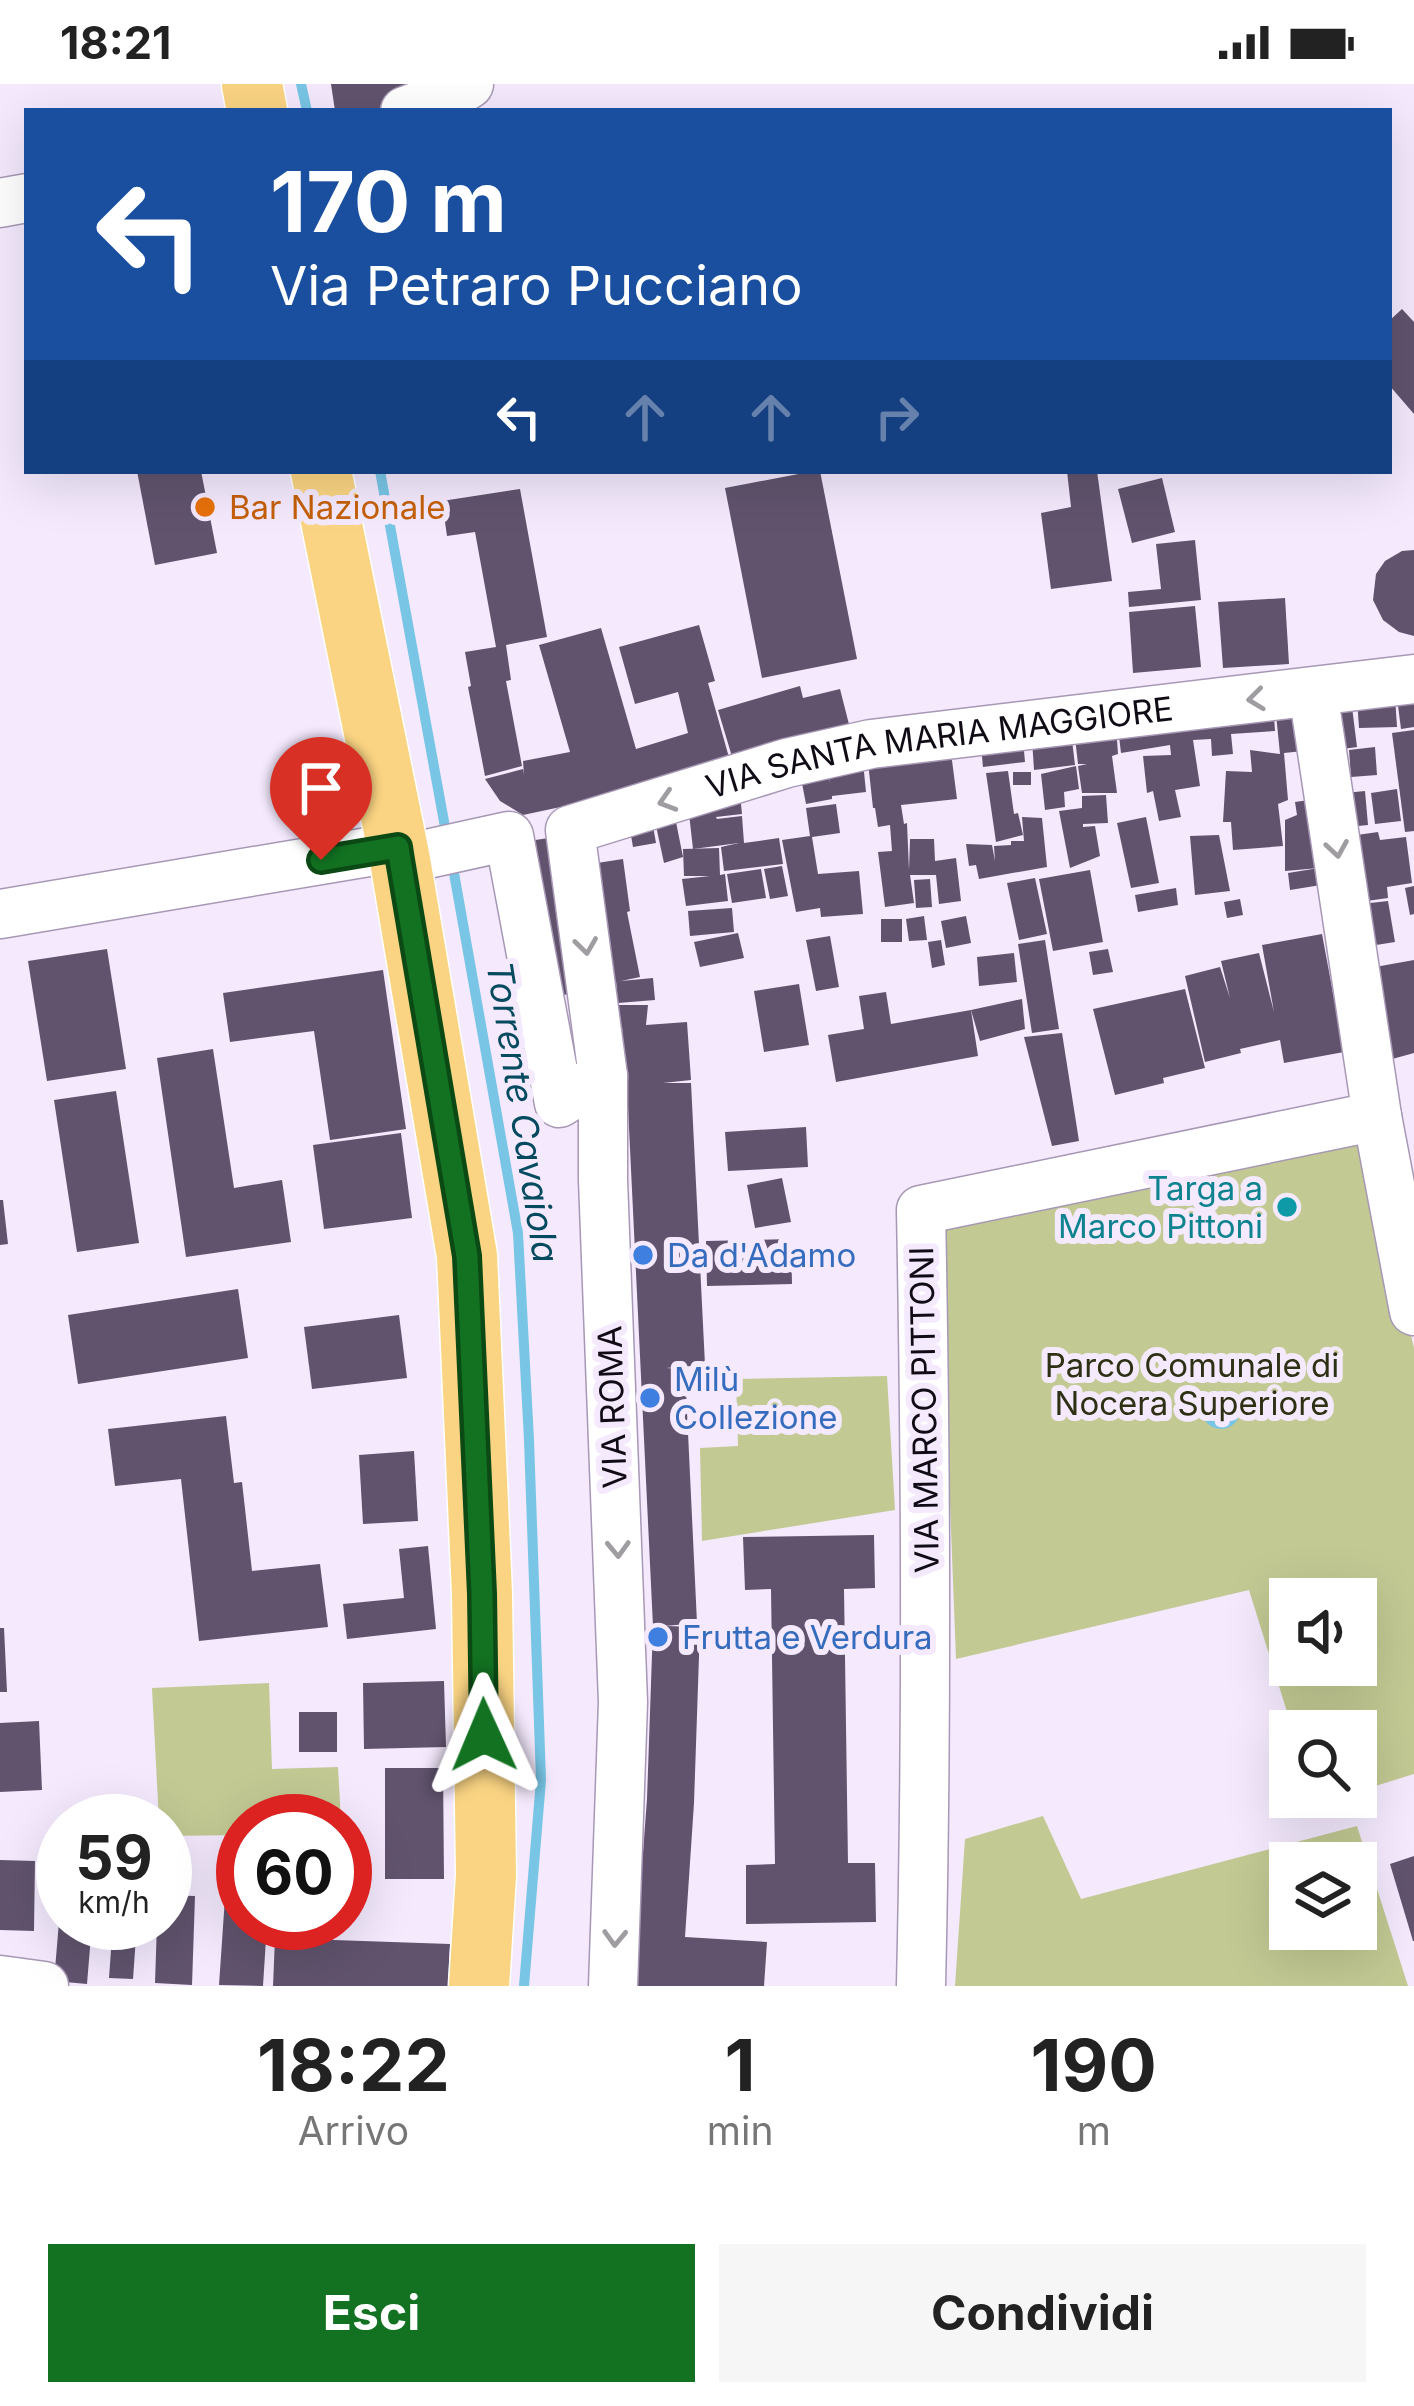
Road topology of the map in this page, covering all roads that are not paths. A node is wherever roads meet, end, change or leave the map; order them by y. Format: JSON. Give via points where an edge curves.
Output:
{"nodes":[{"id":1,"x":469,"y":84,"type":"edge"},
{"id":2,"x":413,"y":108,"type":"edge"},
{"id":3,"x":323,"y":474,"type":"edge"},
{"id":4,"x":1414,"y":679,"type":"edge"},
{"id":5,"x":1313,"y":692,"type":"junction"},
{"id":6,"x":570,"y":830,"type":"joint"},
{"id":7,"x":406,"y":854,"type":"junction"},
{"id":8,"x":0,"y":914,"type":"edge"},
{"id":9,"x":603,"y":1076,"type":"junction"},
{"id":10,"x":559,"y":1102,"type":"junction"},
{"id":11,"x":1377,"y":1116,"type":"junction"},
{"id":12,"x":603,"y":1180,"type":"junction"},
{"id":13,"x":1414,"y":1310,"type":"edge"},
{"id":14,"x":0,"y":1981,"type":"edge"},
{"id":15,"x":44,"y":1986,"type":"edge"},
{"id":16,"x":479,"y":1986,"type":"edge"},
{"id":17,"x":613,"y":1986,"type":"edge"},
{"id":18,"x":921,"y":1986,"type":"edge"}],
"edges":[{"from":1,"to":2,"type":"street"},
{"from":3,"to":7,"type":"main road"},
{"from":4,"to":5,"type":"street","name":"VIA SANTA MARIA MAGGIORE"},
{"from":5,"to":6,"type":"street","name":"VIA SANTA MARIA MAGGIORE","one_way":true,"via":[[871,744]]},
{"from":5,"to":11,"type":"street","one_way":true},
{"from":6,"to":9,"type":"street","name":"VIA ROMA","one_way":true},
{"from":7,"to":8,"type":"street"},
{"from":7,"to":10,"type":"street","via":[[509,836]]},
{"from":7,"to":16,"type":"main road","via":[[467,1256],[482,1594],[486,1875]]},
{"from":9,"to":10,"type":"street"},
{"from":9,"to":12,"type":"street","name":"VIA ROMA"},
{"from":10,"to":12,"type":"street","via":[[564,1132]]},
{"from":11,"to":13,"type":"street"},
{"from":11,"to":18,"type":"street","name":"VIA MARCO PITTONI","via":[[921,1210]]},
{"from":12,"to":17,"type":"street","name":"VIA ROMA","one_way":true,"via":[[623,1702]]},
{"from":14,"to":15,"type":"street"}]}
